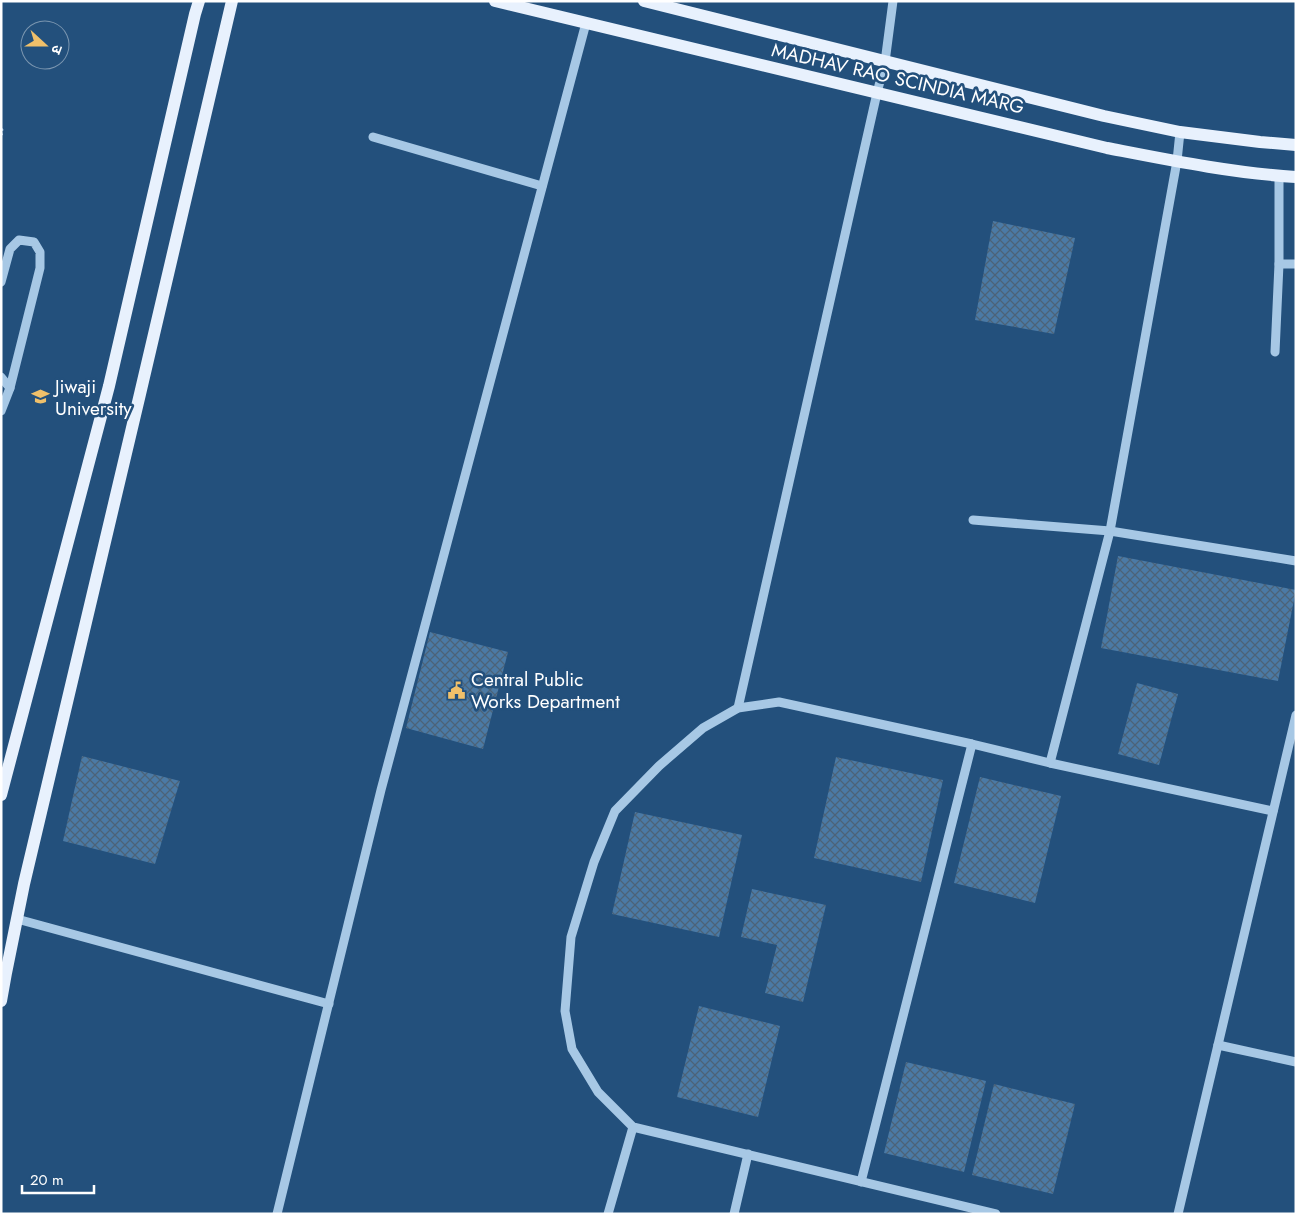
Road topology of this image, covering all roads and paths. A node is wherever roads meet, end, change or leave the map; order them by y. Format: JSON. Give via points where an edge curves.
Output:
{"nodes":[{"id":1,"x":199,"y":1,"type":"edge"},
{"id":2,"x":232,"y":1,"type":"edge"},
{"id":3,"x":495,"y":1,"type":"edge"},
{"id":4,"x":644,"y":1,"type":"edge"},
{"id":5,"x":893,"y":1,"type":"edge"},
{"id":6,"x":586,"y":23,"type":"junction"},
{"id":7,"x":885,"y":62,"type":"junction"},
{"id":8,"x":877,"y":93,"type":"junction"},
{"id":9,"x":1,"y":129,"type":"edge"},
{"id":10,"x":1180,"y":132,"type":"junction"},
{"id":11,"x":1,"y":134,"type":"edge"},
{"id":12,"x":373,"y":137,"type":"dead end"},
{"id":13,"x":1296,"y":145,"type":"edge"},
{"id":14,"x":1177,"y":161,"type":"junction"},
{"id":15,"x":1279,"y":176,"type":"junction"},
{"id":16,"x":1296,"y":177,"type":"edge"},
{"id":17,"x":542,"y":186,"type":"junction"},
{"id":18,"x":1279,"y":264,"type":"junction"},
{"id":19,"x":1296,"y":264,"type":"edge"},
{"id":20,"x":1,"y":282,"type":"edge"},
{"id":21,"x":1275,"y":352,"type":"dead end"},
{"id":22,"x":1,"y":377,"type":"edge"},
{"id":23,"x":10,"y":388,"type":"junction"},
{"id":24,"x":1,"y":411,"type":"edge"},
{"id":25,"x":973,"y":520,"type":"dead end"},
{"id":26,"x":1110,"y":531,"type":"junction"},
{"id":27,"x":1296,"y":561,"type":"edge"},
{"id":28,"x":738,"y":708,"type":"junction"},
{"id":29,"x":1296,"y":715,"type":"edge"},
{"id":30,"x":972,"y":744,"type":"junction"},
{"id":31,"x":1050,"y":763,"type":"junction"},
{"id":32,"x":1,"y":795,"type":"edge"},
{"id":33,"x":1273,"y":810,"type":"junction"},
{"id":34,"x":16,"y":919,"type":"junction"},
{"id":35,"x":1,"y":1001,"type":"edge"},
{"id":36,"x":329,"y":1004,"type":"junction"},
{"id":37,"x":1218,"y":1045,"type":"junction"},
{"id":38,"x":1296,"y":1062,"type":"edge"},
{"id":39,"x":633,"y":1126,"type":"junction"},
{"id":40,"x":748,"y":1154,"type":"junction"},
{"id":41,"x":862,"y":1182,"type":"junction"},
{"id":42,"x":277,"y":1214,"type":"edge"},
{"id":43,"x":608,"y":1214,"type":"edge"},
{"id":44,"x":734,"y":1214,"type":"edge"},
{"id":45,"x":996,"y":1214,"type":"edge"},
{"id":46,"x":1178,"y":1214,"type":"edge"}],
"edges":[{"from":1,"to":32,"type":"main road","via":[[108,386]]},
{"from":2,"to":34,"type":"main road"},
{"from":3,"to":6,"type":"main road","name":"MADHAV RAO SCINDIA MARG"},
{"from":4,"to":7,"type":"main road","name":"MADHAV RAO SCINDIA MARG"},
{"from":5,"to":7,"type":"street"},
{"from":6,"to":8,"type":"main road","name":"MADHAV RAO SCINDIA MARG"},
{"from":6,"to":17,"type":"street"},
{"from":7,"to":8,"type":"street"},
{"from":7,"to":10,"type":"main road","name":"MADHAV RAO SCINDIA MARG"},
{"from":8,"to":14,"type":"main road","name":"MADHAV RAO SCINDIA MARG","via":[[1107,148]]},
{"from":8,"to":28,"type":"street"},
{"from":9,"to":11,"type":"path","via":[[4,133]]},
{"from":10,"to":13,"type":"main road","name":"MADHAV RAO SCINDIA MARG"},
{"from":10,"to":14,"type":"street"},
{"from":12,"to":17,"type":"street"},
{"from":14,"to":15,"type":"main road","name":"MADHAV RAO SCINDIA MARG"},
{"from":14,"to":26,"type":"street"},
{"from":15,"to":16,"type":"main road","name":"MADHAV RAO SCINDIA MARG"},
{"from":15,"to":18,"type":"street"},
{"from":17,"to":36,"type":"street","via":[[383,781]]},
{"from":18,"to":19,"type":"street"},
{"from":18,"to":21,"type":"street"},
{"from":20,"to":23,"type":"street","via":[[10,249],[19,240],[34,242],[40,252],[40,268]]},
{"from":22,"to":23,"type":"street"},
{"from":23,"to":24,"type":"street"},
{"from":25,"to":26,"type":"street"},
{"from":26,"to":27,"type":"street"},
{"from":26,"to":31,"type":"street"},
{"from":28,"to":30,"type":"street","via":[[779,702]]},
{"from":28,"to":39,"type":"street","via":[[703,728],[659,766],[615,812],[594,862],[571,937],[565,1011],[572,1049],[598,1092]]},
{"from":29,"to":33,"type":"street"},
{"from":30,"to":31,"type":"street"},
{"from":30,"to":41,"type":"street"},
{"from":31,"to":33,"type":"street"},
{"from":33,"to":37,"type":"street"},
{"from":34,"to":35,"type":"main road"},
{"from":34,"to":36,"type":"street"},
{"from":36,"to":42,"type":"street"},
{"from":37,"to":38,"type":"street"},
{"from":37,"to":46,"type":"street"},
{"from":39,"to":40,"type":"street"},
{"from":39,"to":43,"type":"street"},
{"from":40,"to":41,"type":"street"},
{"from":40,"to":44,"type":"street"},
{"from":41,"to":45,"type":"street"}]}
